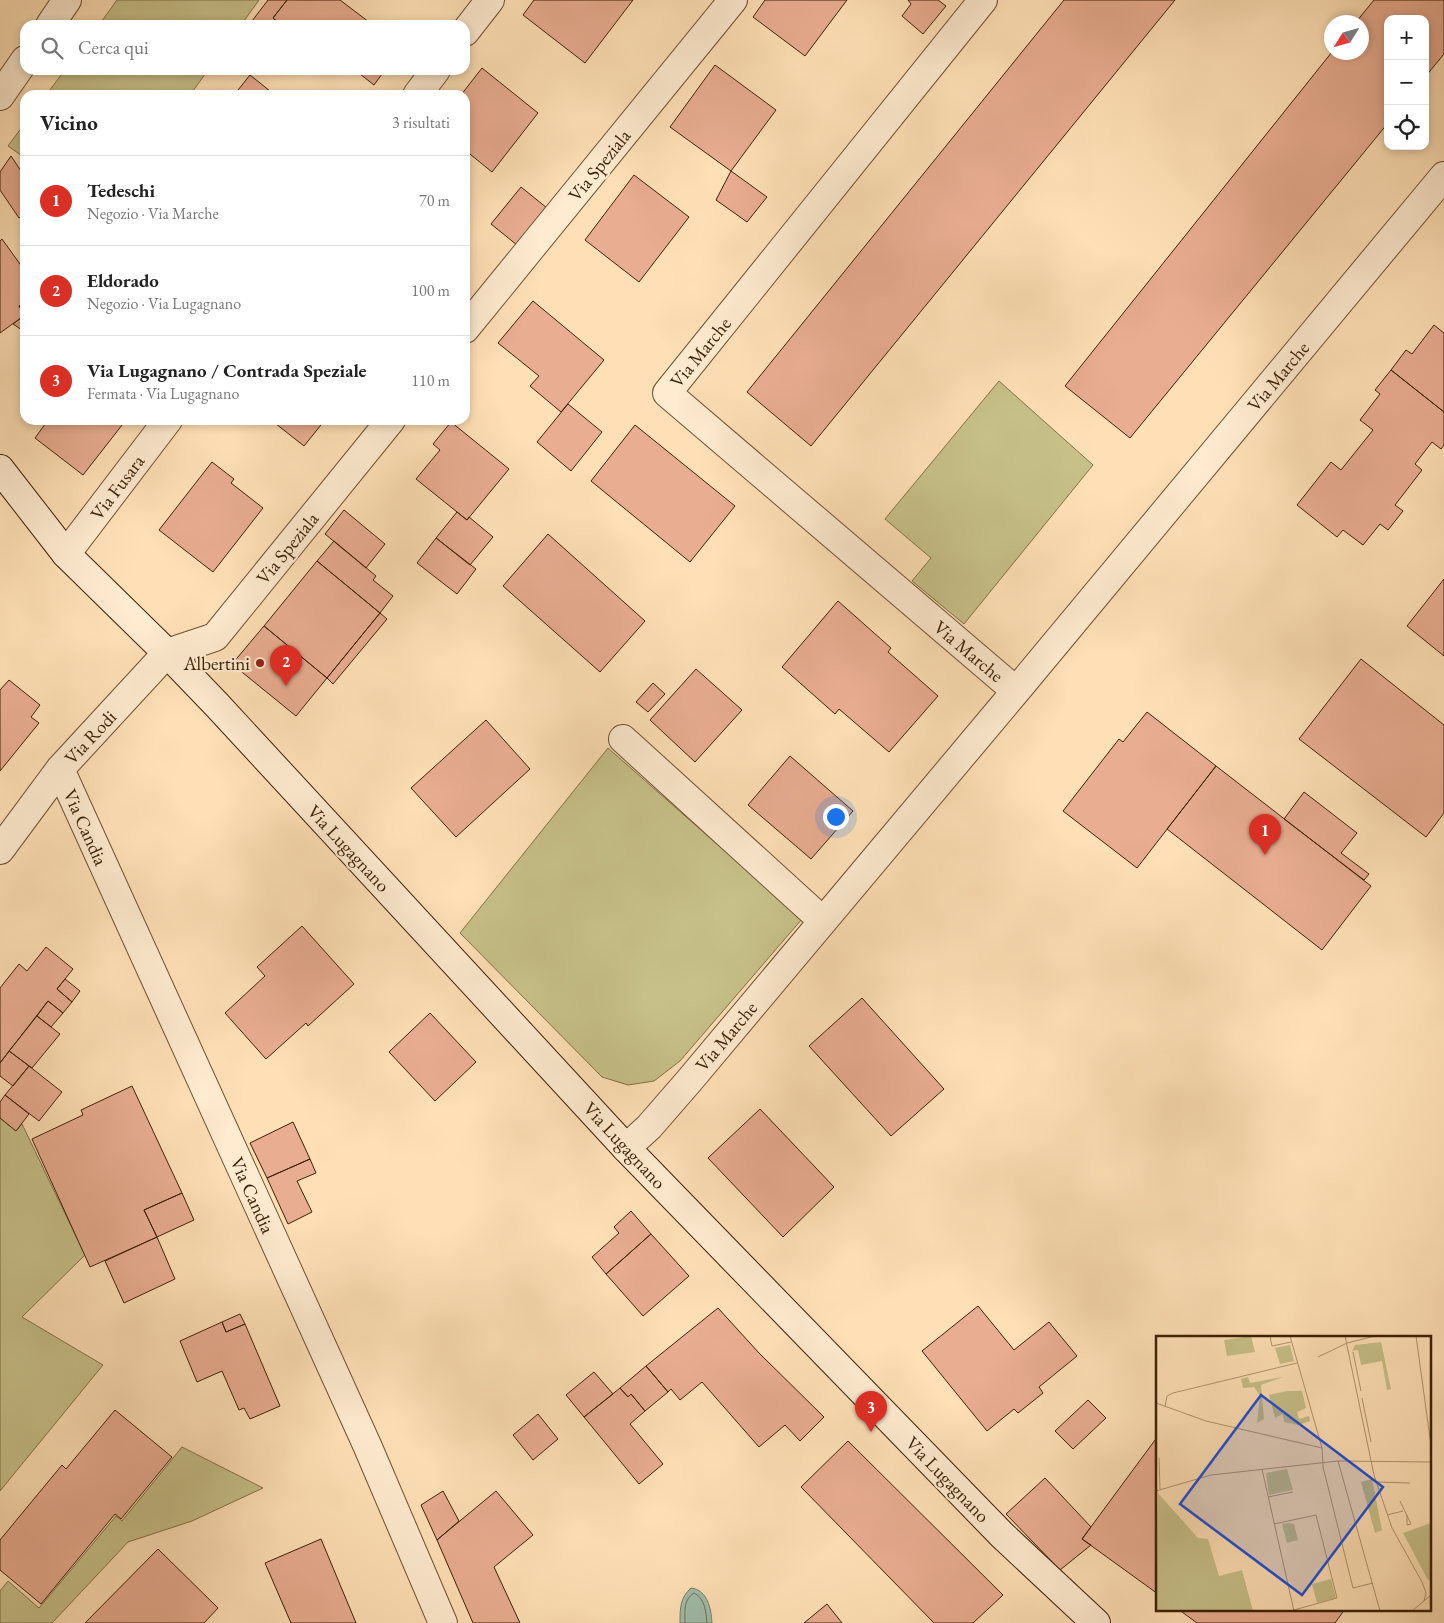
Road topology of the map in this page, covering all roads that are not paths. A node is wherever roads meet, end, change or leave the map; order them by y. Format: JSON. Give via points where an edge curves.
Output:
{"nodes":[{"id":1,"x":67,"y":0,"type":"edge"},
{"id":2,"x":490,"y":0,"type":"edge"},
{"id":3,"x":733,"y":0,"type":"edge"},
{"id":4,"x":983,"y":0,"type":"edge"},
{"id":5,"x":53,"y":20,"type":"edge"},
{"id":6,"x":470,"y":26,"type":"edge"},
{"id":7,"x":20,"y":67,"type":"edge"},
{"id":8,"x":432,"y":75,"type":"edge"},
{"id":9,"x":421,"y":90,"type":"edge"},
{"id":10,"x":0,"y":96,"type":"edge"},
{"id":11,"x":1444,"y":176,"type":"edge"},
{"id":12,"x":470,"y":323,"type":"edge"},
{"id":13,"x":164,"y":425,"type":"edge"},
{"id":14,"x":387,"y":425,"type":"edge"},
{"id":15,"x":0,"y":469,"type":"edge"},
{"id":16,"x":66,"y":554,"type":"junction"},
{"id":17,"x":167,"y":654,"type":"junction"},
{"id":18,"x":1016,"y":691,"type":"junction"},
{"id":19,"x":623,"y":739,"type":"dead end"},
{"id":20,"x":60,"y":769,"type":"junction"},
{"id":21,"x":0,"y":850,"type":"edge"},
{"id":22,"x":823,"y":921,"type":"junction"},
{"id":23,"x":626,"y":1148,"type":"junction"},
{"id":24,"x":443,"y":1623,"type":"edge"},
{"id":25,"x":1096,"y":1623,"type":"edge"}],
"edges":[{"from":1,"to":5,"type":"street"},
{"from":2,"to":6,"type":"street"},
{"from":3,"to":12,"type":"street","name":"Via Speziala"},
{"from":4,"to":18,"type":"street","name":"Via Marche","via":[[667,393]]},
{"from":7,"to":10,"type":"street"},
{"from":8,"to":9,"type":"street"},
{"from":11,"to":18,"type":"street","name":"Via Marche"},
{"from":13,"to":16,"type":"street","name":"Via Fusara"},
{"from":14,"to":17,"type":"street","name":"Via Speziala","via":[[215,637]]},
{"from":15,"to":16,"type":"street","name":"Via Lugagnano"},
{"from":16,"to":17,"type":"street","name":"Via Lugagnano"},
{"from":17,"to":20,"type":"street","name":"Via Rodi"},
{"from":17,"to":23,"type":"street","name":"Via Lugagnano"},
{"from":18,"to":22,"type":"street","name":"Via Marche"},
{"from":19,"to":22,"type":"street"},
{"from":20,"to":21,"type":"street","name":"Via Rodi"},
{"from":20,"to":24,"type":"street","name":"Via Candia","via":[[367,1445]]},
{"from":22,"to":23,"type":"street","name":"Via Marche","via":[[649,1127]]},
{"from":23,"to":25,"type":"street","name":"Via Lugagnano","via":[[1002,1535]]}]}
